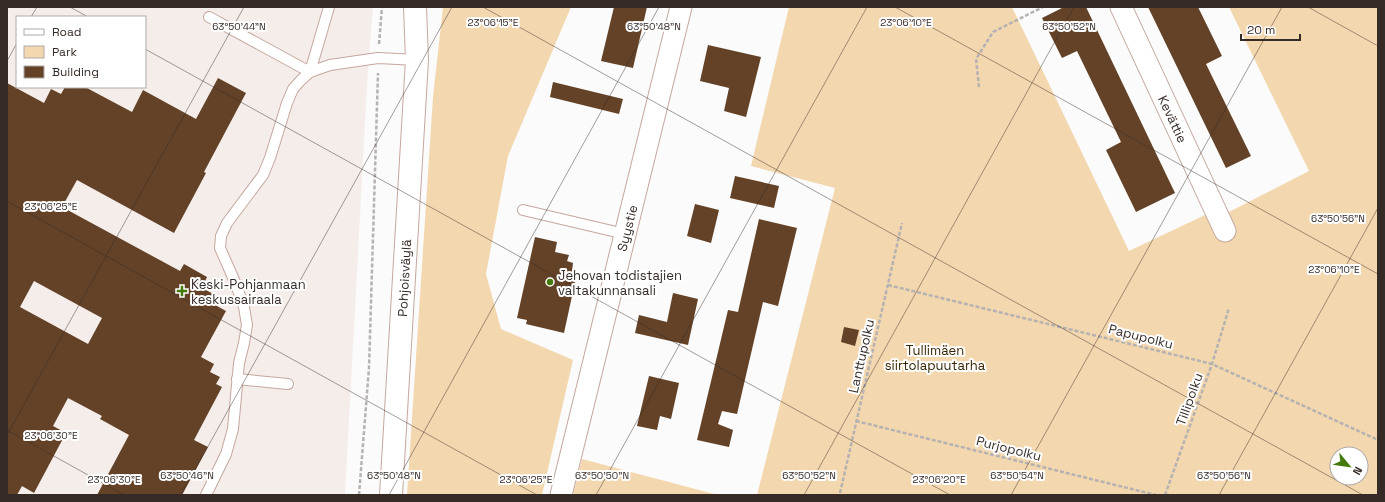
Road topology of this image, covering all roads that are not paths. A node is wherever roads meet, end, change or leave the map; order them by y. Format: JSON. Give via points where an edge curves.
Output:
{"nodes":[{"id":1,"x":329,"y":7,"type":"edge"},
{"id":2,"x":415,"y":7,"type":"edge"},
{"id":3,"x":426,"y":7,"type":"edge"},
{"id":4,"x":681,"y":7,"type":"edge"},
{"id":5,"x":1120,"y":7,"type":"edge"},
{"id":6,"x":209,"y":17,"type":"dead end"},
{"id":7,"x":417,"y":60,"type":"junction"},
{"id":8,"x":310,"y":72,"type":"junction"},
{"id":9,"x":522,"y":210,"type":"dead end"},
{"id":10,"x":1225,"y":231,"type":"dead end"},
{"id":11,"x":625,"y":234,"type":"junction"},
{"id":12,"x":237,"y":379,"type":"junction"},
{"id":13,"x":288,"y":384,"type":"dead end"},
{"id":14,"x":206,"y":495,"type":"edge"},
{"id":15,"x":391,"y":495,"type":"edge"},
{"id":16,"x":561,"y":495,"type":"edge"}],
"edges":[{"from":1,"to":8,"type":"lane"},
{"from":2,"to":7,"type":"main road","name":"Pohjoisväylä"},
{"from":3,"to":7,"type":"main road","name":"Pohjoisväylä"},
{"from":4,"to":11,"type":"street","name":"Syystie"},
{"from":5,"to":10,"type":"street","name":"Kevättie"},
{"from":6,"to":8,"type":"lane"},
{"from":7,"to":8,"type":"lane","via":[[378,58],[330,65]]},
{"from":7,"to":15,"type":"main road","name":"Pohjoisväylä"},
{"from":8,"to":12,"type":"lane","via":[[293,89],[262,175],[221,236],[220,248],[242,301],[247,325]]},
{"from":9,"to":11,"type":"lane"},
{"from":11,"to":16,"type":"street","name":"Syystie"},
{"from":12,"to":13,"type":"lane"},
{"from":12,"to":14,"type":"lane","via":[[233,429],[226,454]]}]}
